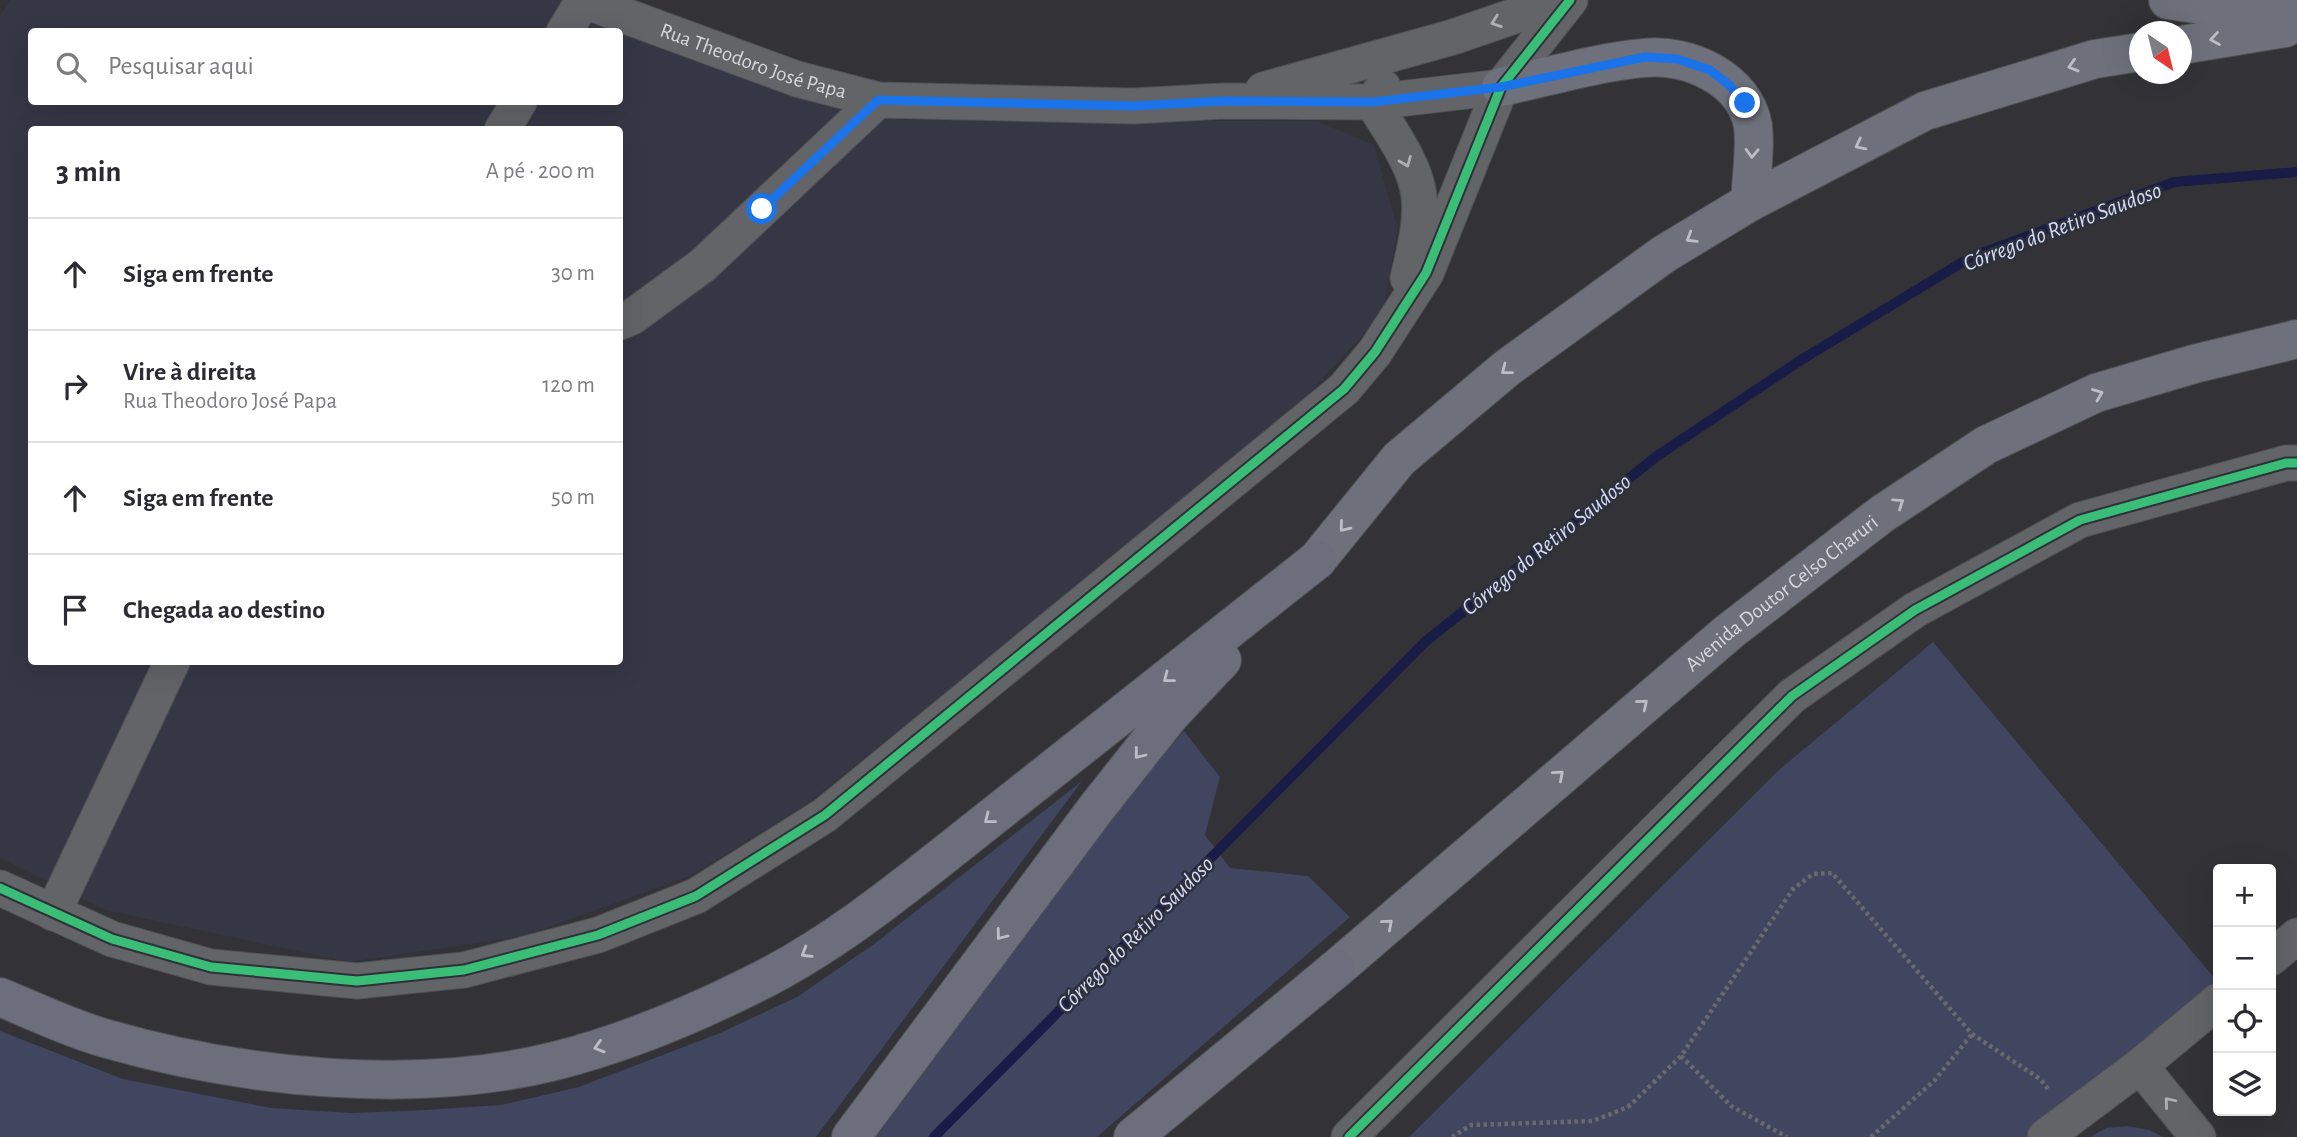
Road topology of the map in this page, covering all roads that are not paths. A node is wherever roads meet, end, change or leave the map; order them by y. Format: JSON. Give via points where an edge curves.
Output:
{"nodes":[{"id":1,"x":583,"y":0,"type":"edge"},
{"id":2,"x":1561,"y":0,"type":"edge"},
{"id":3,"x":1570,"y":0,"type":"edge"},
{"id":4,"x":2168,"y":0,"type":"edge"},
{"id":5,"x":2297,"y":19,"type":"edge"},
{"id":6,"x":2297,"y":26,"type":"edge"},
{"id":7,"x":566,"y":28,"type":"edge"},
{"id":8,"x":1453,"y":37,"type":"junction"},
{"id":9,"x":2192,"y":43,"type":"edge"},
{"id":10,"x":2129,"y":54,"type":"edge"},
{"id":11,"x":1501,"y":87,"type":"junction"},
{"id":12,"x":878,"y":100,"type":"junction"},
{"id":13,"x":1223,"y":101,"type":"junction"},
{"id":14,"x":1373,"y":102,"type":"junction"},
{"id":15,"x":517,"y":105,"type":"edge"},
{"id":16,"x":504,"y":126,"type":"edge"},
{"id":17,"x":1750,"y":202,"type":"junction"},
{"id":18,"x":1398,"y":318,"type":"junction"},
{"id":19,"x":623,"y":321,"type":"edge"},
{"id":20,"x":2297,"y":339,"type":"edge"},
{"id":21,"x":2297,"y":463,"type":"edge"},
{"id":22,"x":1317,"y":560,"type":"junction"},
{"id":23,"x":171,"y":665,"type":"edge"},
{"id":24,"x":0,"y":888,"type":"edge"},
{"id":25,"x":53,"y":914,"type":"junction"},
{"id":26,"x":2297,"y":936,"type":"edge"},
{"id":27,"x":2276,"y":954,"type":"edge"},
{"id":28,"x":1336,"y":969,"type":"junction"},
{"id":29,"x":0,"y":997,"type":"edge"},
{"id":30,"x":2213,"y":1005,"type":"edge"},
{"id":31,"x":2140,"y":1066,"type":"junction"},
{"id":32,"x":2058,"y":1127,"type":"edge"},
{"id":33,"x":851,"y":1137,"type":"edge"},
{"id":34,"x":1133,"y":1137,"type":"edge"},
{"id":35,"x":1176,"y":1137,"type":"edge"},
{"id":36,"x":1349,"y":1137,"type":"edge"},
{"id":37,"x":2199,"y":1137,"type":"edge"}],
"edges":[{"from":1,"to":7,"type":"street"},
{"from":1,"to":12,"type":"street","name":"Rua Theodoro José Papa","via":[[797,79]]},
{"from":2,"to":8,"type":"street","name":"Rua Theodoro José Papa","one_way":true},
{"from":3,"to":11,"type":"street"},
{"from":4,"to":5,"type":"main road"},
{"from":6,"to":9,"type":"main road","one_way":true},
{"from":8,"to":13,"type":"street","name":"Rua Theodoro José Papa"},
{"from":8,"to":14,"type":"street","via":[[1415,56]]},
{"from":10,"to":17,"type":"main road","one_way":true,"via":[[2095,59],[1925,111]]},
{"from":11,"to":14,"type":"street","name":"Rua Theodoro José Papa"},
{"from":11,"to":17,"type":"main road","one_way":true,"via":[[1645,57],[1677,59],[1710,70],[1745,103],[1753,127]]},
{"from":11,"to":18,"type":"street","via":[[1426,273]]},
{"from":12,"to":13,"type":"street","name":"Rua Theodoro José Papa","via":[[1133,106]]},
{"from":12,"to":19,"type":"street","via":[[703,265]]},
{"from":13,"to":14,"type":"street","name":"Rua Theodoro José Papa"},
{"from":14,"to":18,"type":"street","one_way":true,"via":[[1403,153],[1419,195],[1417,238]]},
{"from":15,"to":16,"type":"street"},
{"from":17,"to":22,"type":"main road","one_way":true,"via":[[1664,254],[1507,368],[1399,459]]},
{"from":18,"to":25,"type":"street","via":[[1344,389],[1302,426],[825,815],[696,896],[598,935],[464,970],[357,981],[211,967],[112,939]]},
{"from":28,"to":20,"type":"main road","name":"Avenida Doutor Celso Charuri","one_way":true,"via":[[1730,631],[1882,514],[1986,445],[2096,393]]},
{"from":21,"to":36,"type":"street","via":[[2080,520],[1915,610],[1793,696]]},
{"from":22,"to":29,"type":"highway","one_way":true,"via":[[839,933],[753,985],[653,1030],[554,1061],[515,1068],[463,1076],[362,1078],[185,1059],[100,1037]]},
{"from":22,"to":33,"type":"highway","one_way":true,"via":[[1171,714]]},
{"from":23,"to":25,"type":"street"},
{"from":24,"to":25,"type":"street"},
{"from":26,"to":27,"type":"street"},
{"from":28,"to":34,"type":"highway"},
{"from":28,"to":35,"type":"highway"},
{"from":30,"to":31,"type":"street"},
{"from":31,"to":32,"type":"street"},
{"from":37,"to":31,"type":"street","one_way":true}]}
